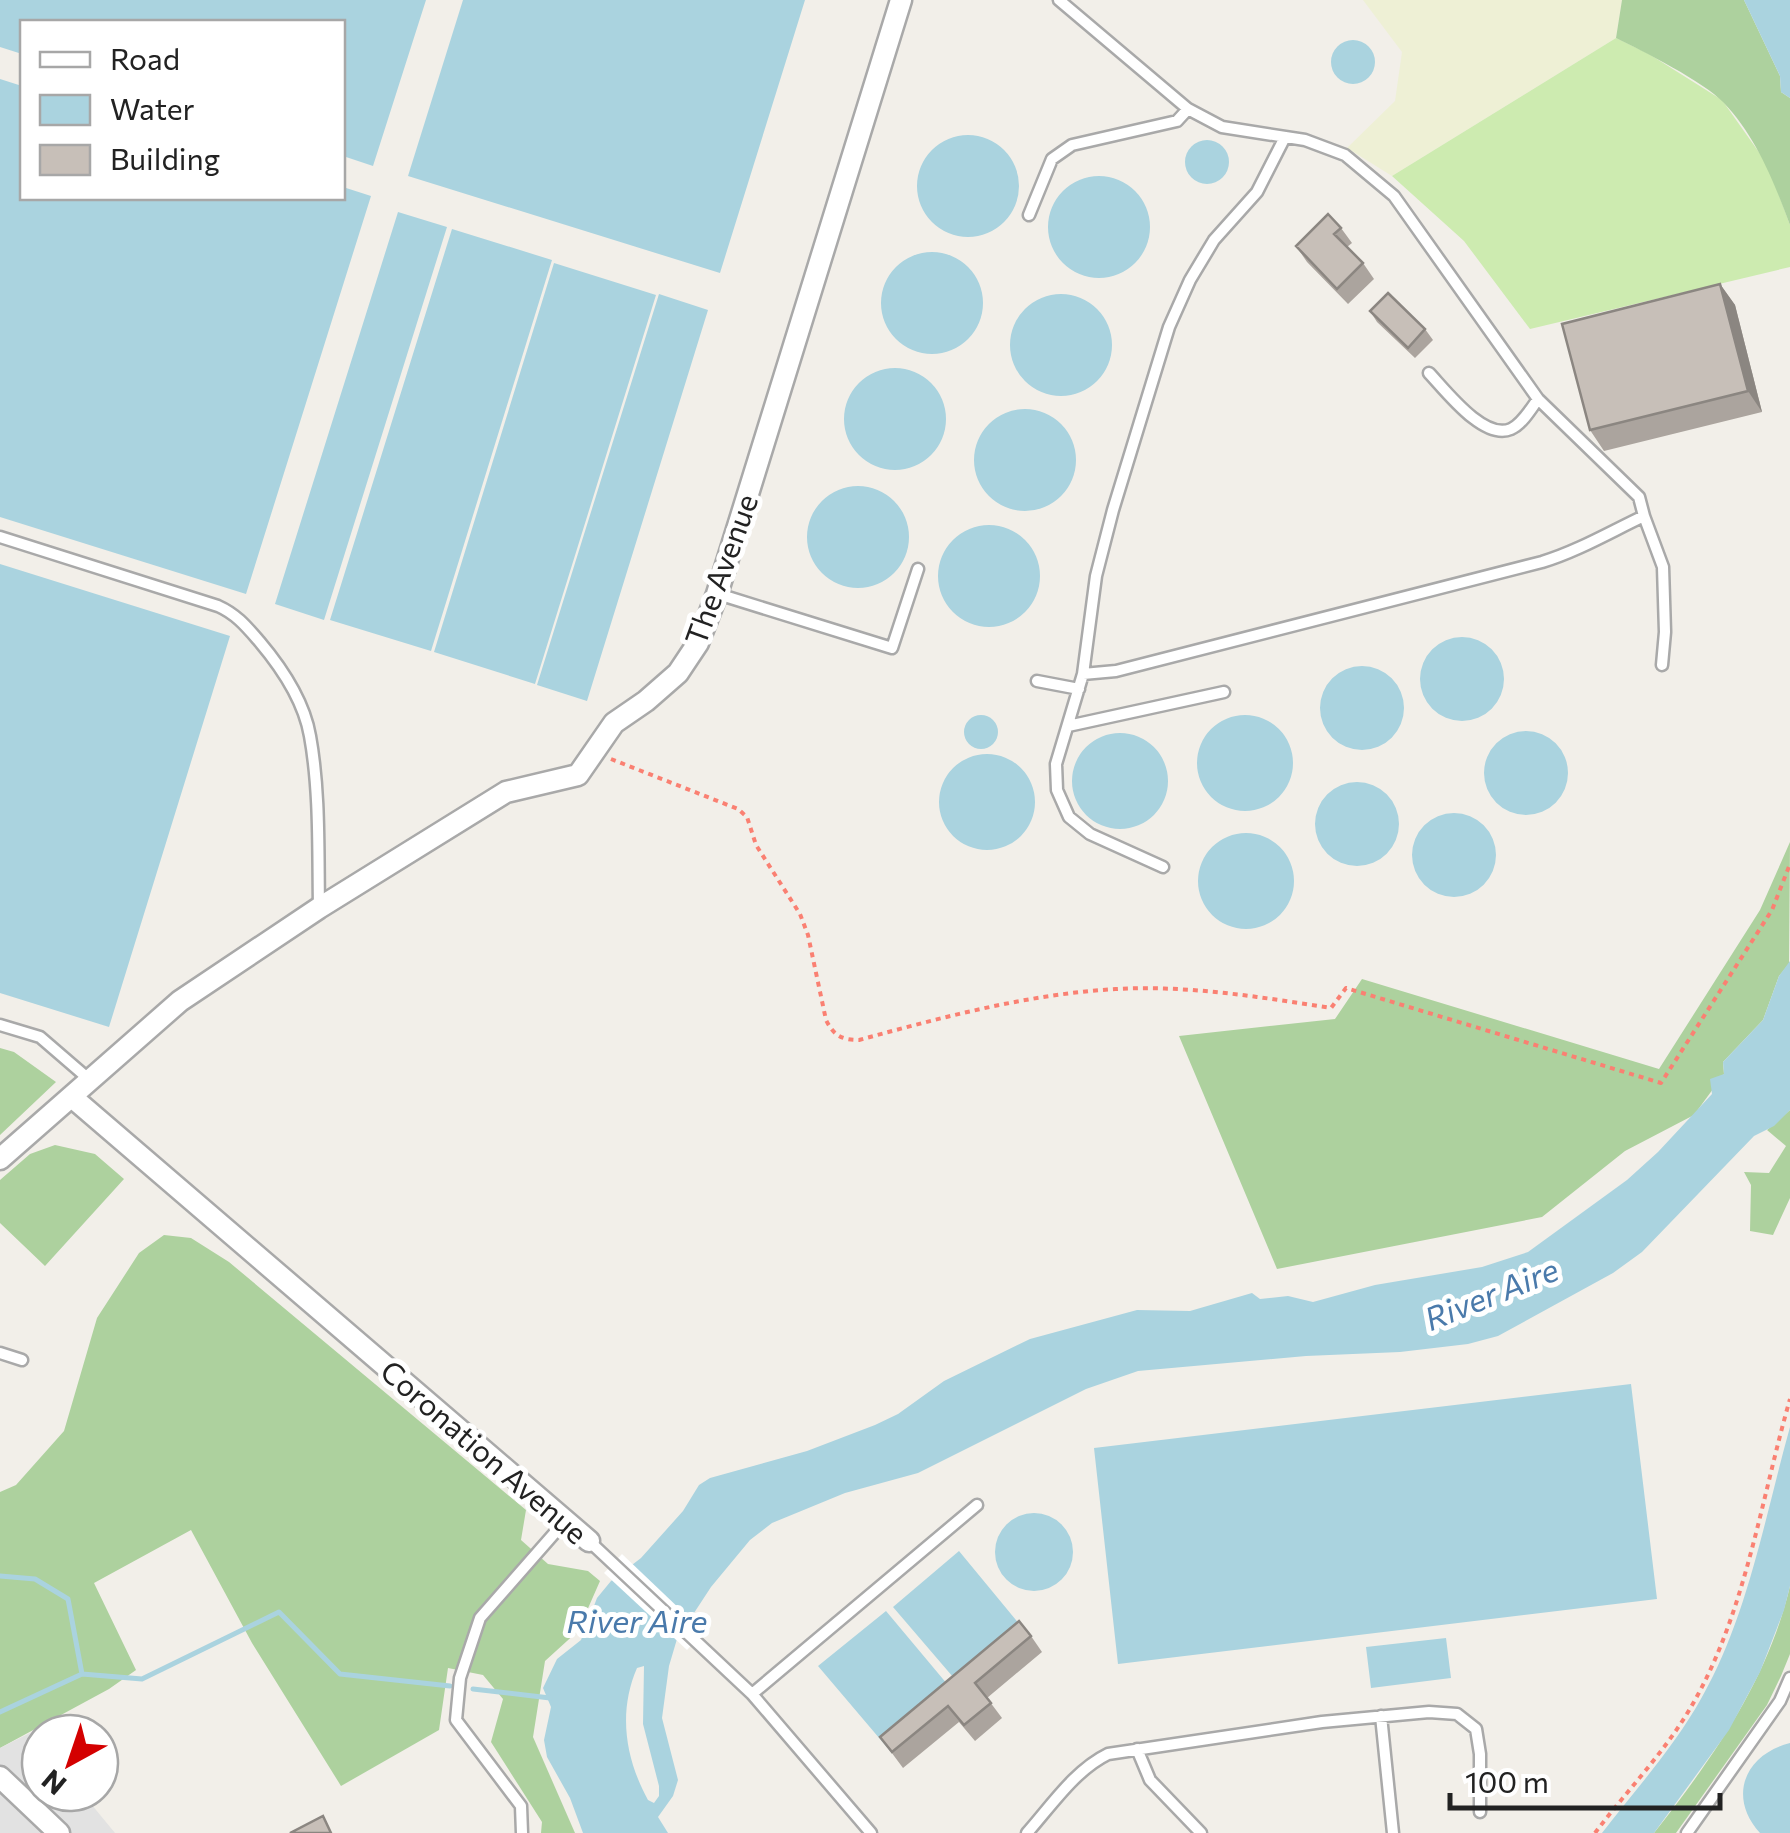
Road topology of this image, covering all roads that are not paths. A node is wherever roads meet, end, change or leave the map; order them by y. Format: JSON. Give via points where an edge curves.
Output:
{"nodes":[{"id":1,"x":902,"y":0,"type":"edge"},
{"id":2,"x":1059,"y":0,"type":"edge"},
{"id":3,"x":1188,"y":110,"type":"junction"},
{"id":4,"x":1284,"y":136,"type":"junction"},
{"id":5,"x":1028,"y":215,"type":"dead end"},
{"id":6,"x":1429,"y":374,"type":"dead end"},
{"id":7,"x":1538,"y":399,"type":"junction"},
{"id":8,"x":1644,"y":516,"type":"junction"},
{"id":9,"x":0,"y":537,"type":"edge"},
{"id":10,"x":918,"y":569,"type":"dead end"},
{"id":11,"x":717,"y":594,"type":"junction"},
{"id":12,"x":1662,"y":665,"type":"dead end"},
{"id":13,"x":1083,"y":674,"type":"junction"},
{"id":14,"x":1037,"y":681,"type":"dead end"},
{"id":15,"x":1079,"y":688,"type":"junction"},
{"id":16,"x":1224,"y":692,"type":"dead end"},
{"id":17,"x":1068,"y":726,"type":"junction"},
{"id":18,"x":1163,"y":866,"type":"dead end"},
{"id":19,"x":319,"y":908,"type":"junction"},
{"id":20,"x":0,"y":1025,"type":"edge"},
{"id":21,"x":91,"y":1082,"type":"junction"},
{"id":22,"x":72,"y":1098,"type":"junction"},
{"id":23,"x":0,"y":1159,"type":"edge"},
{"id":24,"x":0,"y":1353,"type":"edge"},
{"id":25,"x":22,"y":1360,"type":"dead end"},
{"id":26,"x":978,"y":1505,"type":"dead end"},
{"id":27,"x":566,"y":1520,"type":"junction"},
{"id":28,"x":588,"y":1541,"type":"joint"},
{"id":29,"x":1790,"y":1678,"type":"edge"},
{"id":30,"x":752,"y":1694,"type":"junction"},
{"id":31,"x":1381,"y":1716,"type":"junction"},
{"id":32,"x":1137,"y":1749,"type":"junction"},
{"id":33,"x":0,"y":1777,"type":"edge"},
{"id":34,"x":1480,"y":1812,"type":"dead end"},
{"id":35,"x":59,"y":1833,"type":"edge"},
{"id":36,"x":522,"y":1833,"type":"edge"},
{"id":37,"x":871,"y":1833,"type":"edge"},
{"id":38,"x":1027,"y":1833,"type":"edge"},
{"id":39,"x":1202,"y":1833,"type":"edge"},
{"id":40,"x":1393,"y":1833,"type":"edge"},
{"id":41,"x":1687,"y":1833,"type":"edge"}],
"edges":[{"from":1,"to":11,"type":"street","name":"The Avenue"},
{"from":2,"to":3,"type":"lane"},
{"from":3,"to":4,"type":"lane","via":[[1222,127]]},
{"from":3,"to":5,"type":"lane","via":[[1177,121],[1072,145],[1052,159]]},
{"from":4,"to":7,"type":"lane","via":[[1344,155],[1394,196]]},
{"from":4,"to":13,"type":"lane","via":[[1258,192],[1214,240],[1169,327],[1100,559]]},
{"from":6,"to":7,"type":"lane","via":[[1482,426],[1496,431],[1511,429]]},
{"from":7,"to":8,"type":"lane","via":[[1639,497]]},
{"from":8,"to":12,"type":"lane","via":[[1663,567]]},
{"from":8,"to":13,"type":"lane","via":[[1542,562]]},
{"from":9,"to":19,"type":"lane","via":[[218,606],[234,613],[269,652],[310,733]]},
{"from":10,"to":11,"type":"lane","via":[[892,648]]},
{"from":11,"to":19,"type":"street","name":"The Avenue","via":[[678,673],[614,723],[578,775],[506,792]]},
{"from":13,"to":15,"type":"lane"},
{"from":14,"to":15,"type":"lane"},
{"from":15,"to":17,"type":"lane"},
{"from":16,"to":17,"type":"lane"},
{"from":17,"to":18,"type":"lane","via":[[1056,764],[1057,790],[1069,817],[1090,834]]},
{"from":19,"to":21,"type":"street","name":"The Avenue","via":[[180,1001]]},
{"from":20,"to":21,"type":"lane","via":[[40,1037]]},
{"from":21,"to":22,"type":"street","name":"The Avenue"},
{"from":22,"to":23,"type":"street","name":"The Avenue"},
{"from":22,"to":27,"type":"street","name":"Coronation Avenue"},
{"from":24,"to":25,"type":"lane"},
{"from":26,"to":30,"type":"lane"},
{"from":27,"to":28,"type":"street","name":"Coronation Avenue"},
{"from":27,"to":36,"type":"lane","via":[[480,1618],[460,1678],[456,1720],[521,1806]]},
{"from":28,"to":30,"type":"lane","name":"Coronation Avenue"},
{"from":29,"to":41,"type":"lane"},
{"from":30,"to":37,"type":"lane","name":"Coronation Avenue"},
{"from":31,"to":32,"type":"lane"},
{"from":31,"to":34,"type":"lane","via":[[1444,1711],[1468,1720],[1480,1754]]},
{"from":31,"to":40,"type":"lane"},
{"from":32,"to":38,"type":"lane","via":[[1093,1761]]},
{"from":32,"to":39,"type":"lane","via":[[1150,1780]]},
{"from":33,"to":35,"type":"street"}]}
